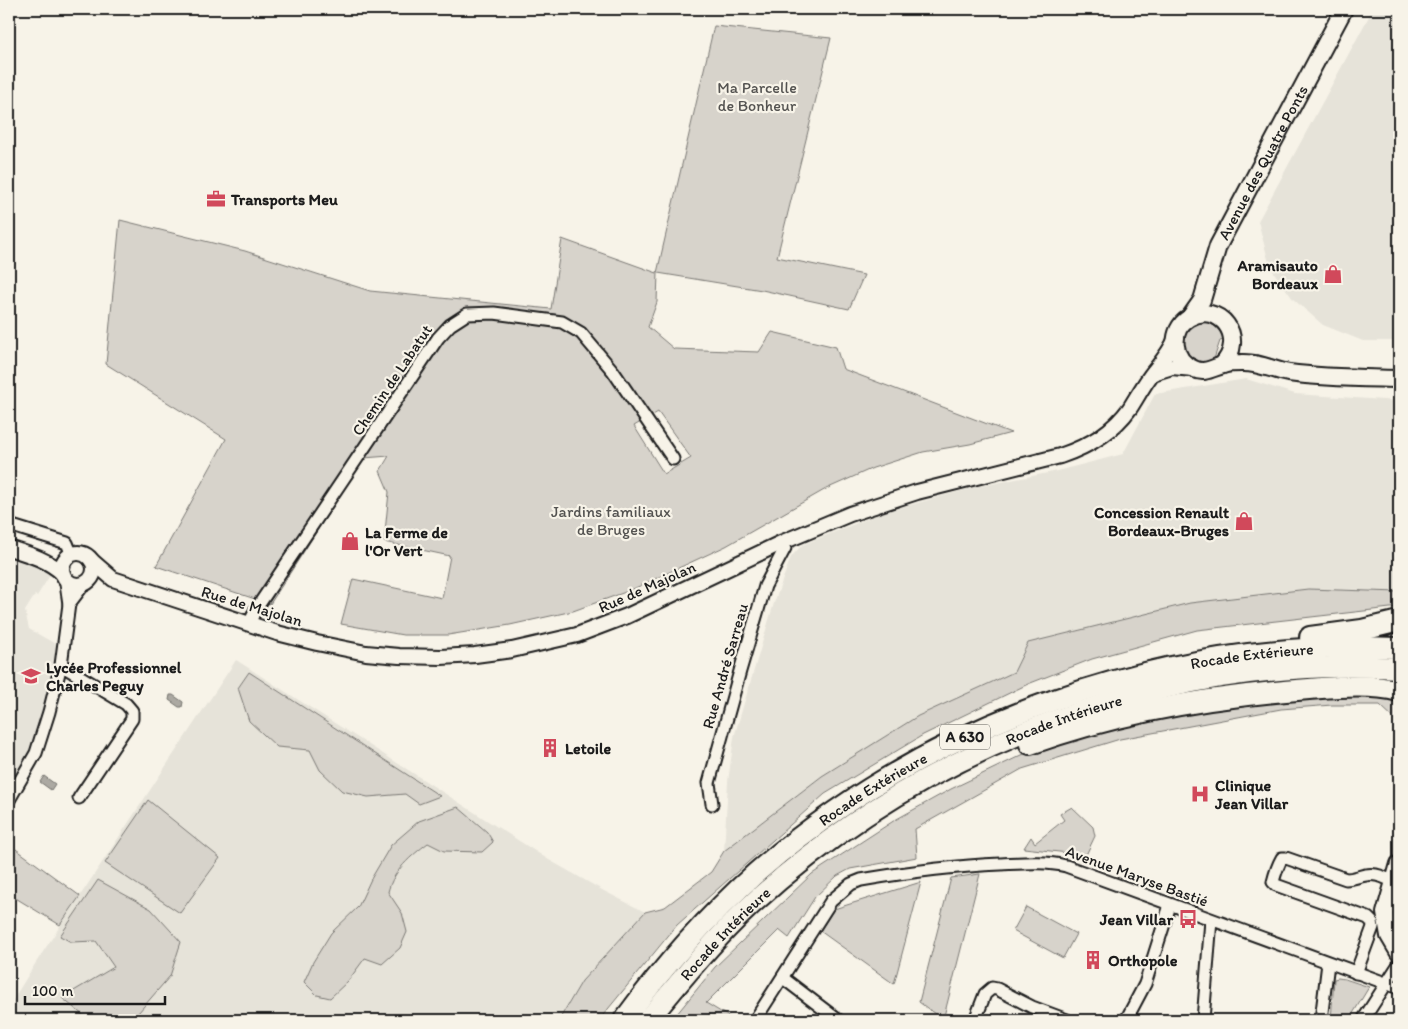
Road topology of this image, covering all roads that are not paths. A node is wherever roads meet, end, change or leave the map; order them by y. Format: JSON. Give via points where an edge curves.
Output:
{"nodes":[{"id":1,"x":1344,"y":9,"type":"edge"},
{"id":2,"x":1210,"y":274,"type":"junction"},
{"id":3,"x":1190,"y":317,"type":"junction"},
{"id":4,"x":1229,"y":330,"type":"junction"},
{"id":5,"x":1175,"y":340,"type":"junction"},
{"id":6,"x":1252,"y":363,"type":"junction"},
{"id":7,"x":1222,"y":365,"type":"junction"},
{"id":8,"x":1193,"y":369,"type":"junction"},
{"id":9,"x":1152,"y":374,"type":"junction"},
{"id":10,"x":1399,"y":379,"type":"edge"},
{"id":11,"x":673,"y":459,"type":"dead end"},
{"id":12,"x":9,"y":525,"type":"edge"},
{"id":13,"x":783,"y":542,"type":"junction"},
{"id":14,"x":9,"y":548,"type":"edge"},
{"id":15,"x":31,"y":555,"type":"junction"},
{"id":16,"x":72,"y":555,"type":"junction"},
{"id":17,"x":91,"y":560,"type":"junction"},
{"id":18,"x":64,"y":576,"type":"junction"},
{"id":19,"x":113,"y":579,"type":"junction"},
{"id":20,"x":86,"y":582,"type":"junction"},
{"id":21,"x":69,"y":604,"type":"junction"},
{"id":22,"x":1399,"y":621,"type":"edge"},
{"id":23,"x":249,"y":624,"type":"junction"},
{"id":24,"x":1399,"y":648,"type":"edge"},
{"id":25,"x":61,"y":665,"type":"junction"},
{"id":26,"x":1174,"y":667,"type":"junction"},
{"id":27,"x":1399,"y":668,"type":"edge"},
{"id":28,"x":1399,"y":691,"type":"edge"},
{"id":29,"x":79,"y":798,"type":"dead end"},
{"id":30,"x":9,"y":800,"type":"edge"},
{"id":31,"x":889,"y":802,"type":"junction"},
{"id":32,"x":712,"y":804,"type":"dead end"},
{"id":33,"x":1399,"y":864,"type":"edge"},
{"id":34,"x":1393,"y":882,"type":"junction"},
{"id":35,"x":1170,"y":905,"type":"junction"},
{"id":36,"x":1211,"y":920,"type":"junction"},
{"id":37,"x":1399,"y":953,"type":"edge"},
{"id":38,"x":1328,"y":963,"type":"junction"},
{"id":39,"x":1399,"y":964,"type":"edge"},
{"id":40,"x":1356,"y":973,"type":"junction"},
{"id":41,"x":783,"y":978,"type":"junction"},
{"id":42,"x":1386,"y":984,"type":"junction"},
{"id":43,"x":1399,"y":988,"type":"edge"},
{"id":44,"x":624,"y":1020,"type":"edge"},
{"id":45,"x":648,"y":1020,"type":"edge"},
{"id":46,"x":755,"y":1020,"type":"edge"},
{"id":47,"x":838,"y":1020,"type":"edge"},
{"id":48,"x":975,"y":1020,"type":"edge"},
{"id":49,"x":1067,"y":1020,"type":"edge"},
{"id":50,"x":1126,"y":1020,"type":"edge"},
{"id":51,"x":1203,"y":1020,"type":"edge"},
{"id":52,"x":1320,"y":1020,"type":"edge"},
{"id":53,"x":1363,"y":1020,"type":"edge"}],
"edges":[{"from":1,"to":2,"type":"main road","name":"Avenue des Quatre Ponts","via":[[1218,246]]},
{"from":2,"to":3,"type":"main road","name":"Avenue des Quatre Ponts","via":[[1202,300]]},
{"from":2,"to":4,"type":"main road","via":[[1213,306]]},
{"from":3,"to":4,"type":"main road","via":[[1209,314],[1218,317]]},
{"from":3,"to":5,"type":"main road","via":[[1182,323]]},
{"from":4,"to":6,"type":"main road","via":[[1239,350]]},
{"from":4,"to":7,"type":"main road","via":[[1231,353]]},
{"from":5,"to":8,"type":"main road","via":[[1179,358]]},
{"from":5,"to":9,"type":"street","name":"Rue de Majolan","via":[[1171,351]]},
{"from":6,"to":7,"type":"main road"},
{"from":6,"to":10,"type":"main road","via":[[1289,372]]},
{"from":7,"to":8,"type":"main road","via":[[1208,371]]},
{"from":8,"to":9,"type":"street","via":[[1172,367]]},
{"from":9,"to":13,"type":"street","name":"Rue de Majolan","via":[[1129,410],[1110,430],[1081,449],[917,492],[850,514]]},
{"from":11,"to":23,"type":"street","name":"Chemin de Labatut","via":[[613,370],[581,333],[562,322],[494,313],[467,314],[438,338]]},
{"from":12,"to":16,"type":"street","via":[[67,543]]},
{"from":13,"to":23,"type":"street","name":"Rue de Majolan","via":[[601,626],[512,650],[441,657],[374,654],[317,643]]},
{"from":13,"to":32,"type":"street","name":"Rue André Sarreau","via":[[785,548],[772,570],[759,604],[709,783]]},
{"from":14,"to":15,"type":"street"},
{"from":15,"to":16,"type":"street"},
{"from":15,"to":18,"type":"street","via":[[54,566]]},
{"from":16,"to":17,"type":"street","via":[[82,554]]},
{"from":16,"to":18,"type":"street","via":[[63,565]]},
{"from":17,"to":19,"type":"street","name":"Rue de Majolan"},
{"from":17,"to":20,"type":"street","via":[[93,574]]},
{"from":18,"to":20,"type":"street","via":[[76,585]]},
{"from":18,"to":21,"type":"street"},
{"from":19,"to":20,"type":"street","name":"Rue de Majolan"},
{"from":19,"to":23,"type":"street","name":"Rue de Majolan"},
{"from":20,"to":21,"type":"street"},
{"from":21,"to":25,"type":"street"},
{"from":22,"to":26,"type":"highway","via":[[1362,630],[1272,642]]},
{"from":24,"to":26,"type":"highway","name":"Rocade Extérieure","number":"A 630","via":[[1297,650]]},
{"from":25,"to":29,"type":"street","via":[[126,704],[132,711],[132,719]]},
{"from":25,"to":30,"type":"street","via":[[36,752]]},
{"from":26,"to":44,"type":"highway","name":"Rocade Extérieure","number":"A 630","via":[[1040,705],[950,744],[883,781],[817,826],[756,874],[700,929]]},
{"from":27,"to":31,"type":"highway","name":"Rocade Intérieure","number":"A 630","via":[[1275,670],[1191,683],[1126,698],[1005,740]]},
{"from":28,"to":31,"type":"highway","via":[[1350,687],[1278,691],[1157,710],[1048,738],[981,762]]},
{"from":31,"to":45,"type":"highway","name":"Rocade Intérieure","number":"A 630","via":[[824,845],[752,904]]},
{"from":33,"to":34,"type":"main road"},
{"from":34,"to":37,"type":"main road","via":[[1386,913],[1389,936]]},
{"from":34,"to":40,"type":"street","via":[[1382,876],[1346,879],[1286,858],[1280,861],[1273,882],[1276,885],[1372,922]]},
{"from":35,"to":36,"type":"street","name":"Avenue Maryse Bastié"},
{"from":35,"to":41,"type":"street","name":"Avenue Maryse Bastié","via":[[1066,866],[1044,863],[956,866],[861,880],[850,884],[831,901]]},
{"from":35,"to":50,"type":"street","via":[[1145,984]]},
{"from":36,"to":38,"type":"street","name":"Avenue Maryse Bastié"},
{"from":36,"to":51,"type":"street"},
{"from":38,"to":40,"type":"street","name":"Avenue Maryse Bastié"},
{"from":38,"to":52,"type":"street"},
{"from":39,"to":42,"type":"street"},
{"from":40,"to":42,"type":"street","name":"Avenue Maryse Bastié"},
{"from":41,"to":46,"type":"street","name":"Avenue Maryse Bastié"},
{"from":41,"to":47,"type":"street"},
{"from":42,"to":43,"type":"street","name":"Avenue Maryse Bastié"},
{"from":42,"to":53,"type":"street"},
{"from":48,"to":49,"type":"street","via":[[985,994],[992,988],[1032,1008]]}]}
